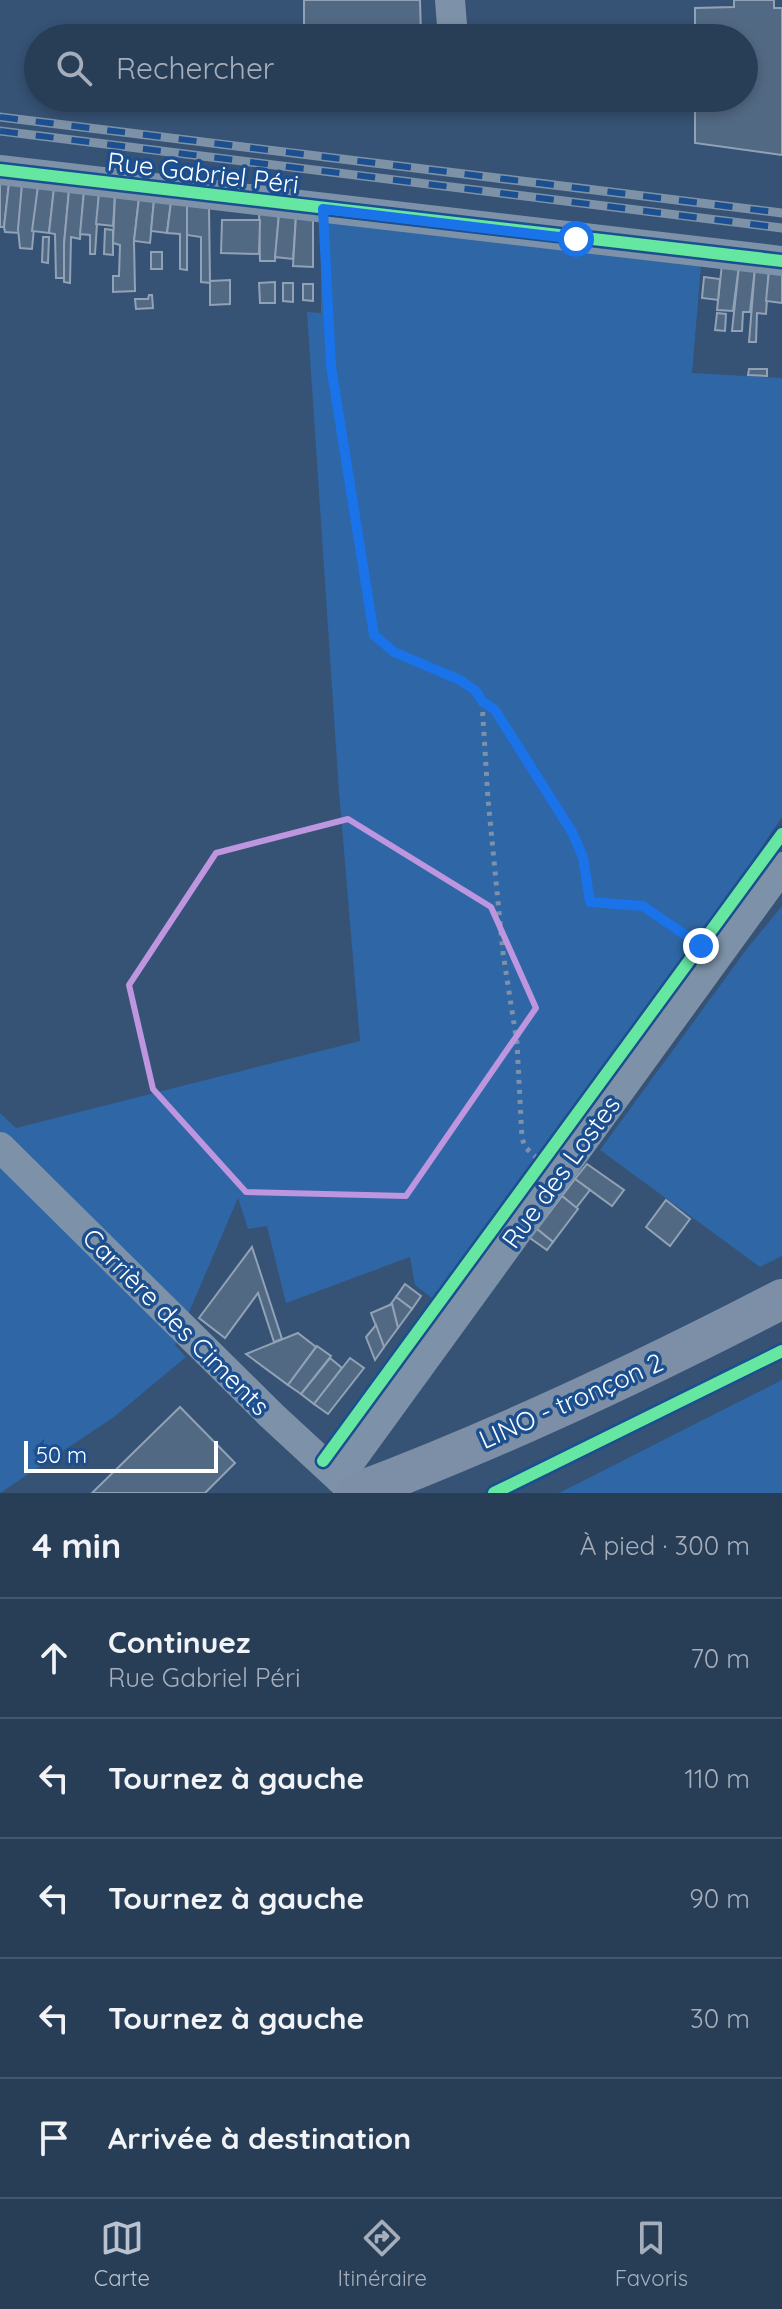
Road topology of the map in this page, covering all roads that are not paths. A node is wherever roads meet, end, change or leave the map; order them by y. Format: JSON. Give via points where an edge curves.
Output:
{"nodes":[{"id":1,"x":450,"y":0,"type":"edge"},
{"id":2,"x":452,"y":24,"type":"edge"},
{"id":3,"x":0,"y":170,"type":"edge"},
{"id":4,"x":782,"y":261,"type":"edge"},
{"id":5,"x":782,"y":867,"type":"edge"},
{"id":6,"x":0,"y":1147,"type":"edge"},
{"id":7,"x":782,"y":1299,"type":"edge"},
{"id":8,"x":350,"y":1488,"type":"edge"}],
"edges":[{"from":1,"to":2,"type":"street"},
{"from":3,"to":4,"type":"street","name":"Rue Gabriel Péri"},
{"from":5,"to":8,"type":"street","name":"Rue des Lostes"},
{"from":6,"to":8,"type":"street","name":"Carrière des Ciments"},
{"from":7,"to":8,"type":"main road","name":"LINO - tronçon 2","via":[[651,1367],[404,1475]]}]}
